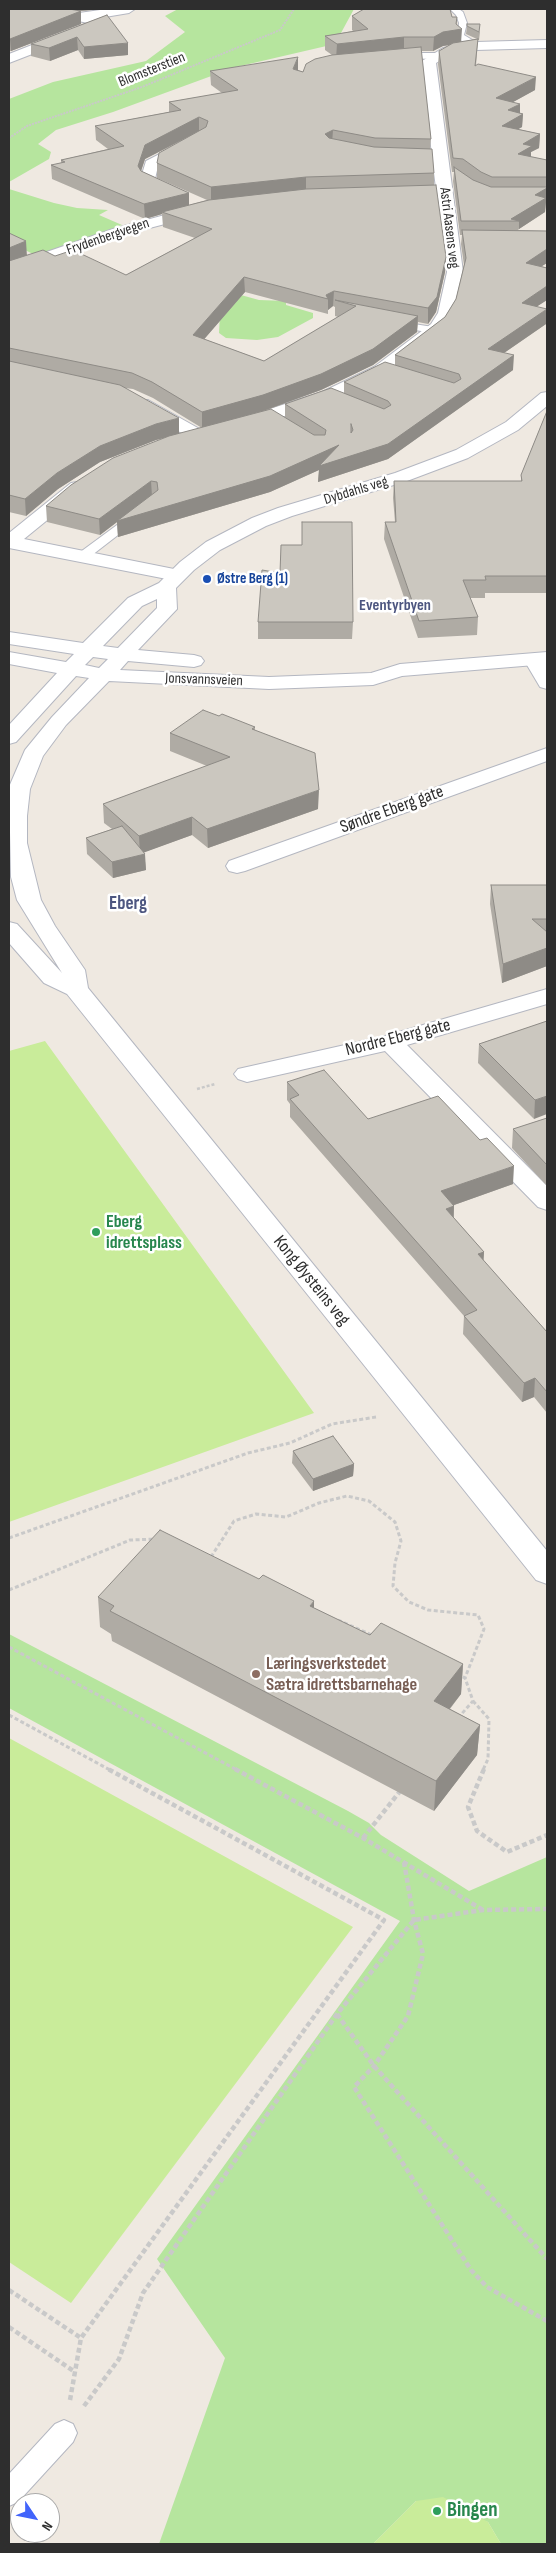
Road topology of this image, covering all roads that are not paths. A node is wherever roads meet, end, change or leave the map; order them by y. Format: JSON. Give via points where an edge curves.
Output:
{"nodes":[{"id":1,"x":38,"y":9,"type":"edge"},
{"id":2,"x":129,"y":9,"type":"edge"},
{"id":3,"x":138,"y":9,"type":"edge"},
{"id":4,"x":454,"y":9,"type":"edge"},
{"id":5,"x":79,"y":16,"type":"junction"},
{"id":6,"x":102,"y":22,"type":"junction"},
{"id":7,"x":547,"y":44,"type":"edge"},
{"id":8,"x":476,"y":46,"type":"junction"},
{"id":9,"x":435,"y":56,"type":"junction"},
{"id":10,"x":384,"y":58,"type":"edge"},
{"id":11,"x":9,"y":59,"type":"edge"},
{"id":12,"x":200,"y":137,"type":"edge"},
{"id":13,"x":424,"y":194,"type":"edge"},
{"id":14,"x":444,"y":194,"type":"junction"},
{"id":15,"x":9,"y":270,"type":"edge"},
{"id":16,"x":385,"y":322,"type":"edge"},
{"id":17,"x":433,"y":330,"type":"junction"},
{"id":18,"x":380,"y":371,"type":"junction"},
{"id":19,"x":398,"y":377,"type":"edge"},
{"id":20,"x":547,"y":397,"type":"edge"},
{"id":21,"x":133,"y":398,"type":"edge"},
{"id":22,"x":199,"y":436,"type":"junction"},
{"id":23,"x":181,"y":441,"type":"edge"},
{"id":24,"x":91,"y":477,"type":"edge"},
{"id":25,"x":145,"y":508,"type":"edge"},
{"id":26,"x":9,"y":542,"type":"edge"},
{"id":27,"x":83,"y":556,"type":"junction"},
{"id":28,"x":172,"y":581,"type":"junction"},
{"id":29,"x":9,"y":638,"type":"edge"},
{"id":30,"x":88,"y":650,"type":"junction"},
{"id":31,"x":123,"y":655,"type":"junction"},
{"id":32,"x":9,"y":658,"type":"edge"},
{"id":33,"x":540,"y":659,"type":"edge"},
{"id":34,"x":70,"y":670,"type":"junction"},
{"id":35,"x":400,"y":670,"type":"junction"},
{"id":36,"x":104,"y":675,"type":"junction"},
{"id":37,"x":547,"y":683,"type":"edge"},
{"id":38,"x":9,"y":738,"type":"edge"},
{"id":39,"x":547,"y":754,"type":"edge"},
{"id":40,"x":12,"y":844,"type":"edge"},
{"id":41,"x":237,"y":866,"type":"dead end"},
{"id":42,"x":9,"y":929,"type":"edge"},
{"id":43,"x":76,"y":989,"type":"junction"},
{"id":44,"x":547,"y":996,"type":"edge"},
{"id":45,"x":390,"y":1042,"type":"junction"},
{"id":46,"x":247,"y":1074,"type":"dead end"},
{"id":47,"x":547,"y":1201,"type":"edge"},
{"id":48,"x":547,"y":1572,"type":"edge"},
{"id":49,"x":64,"y":2433,"type":"road end"},
{"id":50,"x":9,"y":2493,"type":"edge"}],
"edges":[{"from":1,"to":5,"type":"street"},
{"from":2,"to":5,"type":"street"},
{"from":3,"to":6,"type":"street"},
{"from":4,"to":8,"type":"lane","via":[[463,23],[460,36]]},
{"from":5,"to":6,"type":"street"},
{"from":6,"to":11,"type":"street"},
{"from":7,"to":8,"type":"street"},
{"from":8,"to":9,"type":"street"},
{"from":9,"to":10,"type":"lane"},
{"from":9,"to":14,"type":"street","name":"Astri Aasens veg","via":[[429,61],[429,68],[435,159],[446,176]]},
{"from":12,"to":15,"type":"street","name":"Frydenbergvegen","via":[[151,164],[147,182],[209,209],[118,232]]},
{"from":13,"to":14,"type":"street"},
{"from":14,"to":17,"type":"street","name":"Astri Aasens veg","via":[[456,240],[455,272],[446,313]]},
{"from":16,"to":17,"type":"lane"},
{"from":17,"to":18,"type":"street","name":"Astri Aasens veg","via":[[414,348]]},
{"from":18,"to":19,"type":"lane"},
{"from":18,"to":22,"type":"street","name":"Astri Aasens veg","via":[[335,400],[274,420]]},
{"from":20,"to":28,"type":"street","name":"Dybdahls veg","via":[[512,426],[462,454],[426,469],[259,522],[213,546]]},
{"from":21,"to":22,"type":"street"},
{"from":22,"to":23,"type":"street","name":"Astri Aasens veg"},
{"from":24,"to":26,"type":"street"},
{"from":25,"to":27,"type":"lane"},
{"from":26,"to":27,"type":"street"},
{"from":27,"to":28,"type":"street"},
{"from":28,"to":30,"type":"street","name":"Dybdahls veg","via":[[135,602]]},
{"from":28,"to":31,"type":"street","via":[[167,609]]},
{"from":29,"to":30,"type":"street","name":"Jonsvannsveien"},
{"from":30,"to":31,"type":"street","name":"Jonsvannsveien"},
{"from":30,"to":34,"type":"street"},
{"from":31,"to":35,"type":"street","name":"Jonsvannsveien","via":[[246,664],[358,663]]},
{"from":31,"to":36,"type":"street"},
{"from":32,"to":34,"type":"street","name":"Jonsvannsveien"},
{"from":33,"to":35,"type":"street","name":"Jonsvannsveien"},
{"from":33,"to":37,"type":"street"},
{"from":34,"to":36,"type":"street","name":"Jonsvannsveien"},
{"from":34,"to":38,"type":"street"},
{"from":35,"to":36,"type":"street","name":"Jonsvannsveien","via":[[373,679],[326,682]]},
{"from":36,"to":40,"type":"street","name":"Kong Øysteins veg","via":[[59,721],[33,755],[19,789]]},
{"from":39,"to":41,"type":"street","name":"Søndre Eberg gate"},
{"from":40,"to":43,"type":"street","name":"Kong Øysteins veg","via":[[29,900],[73,970]]},
{"from":42,"to":43,"type":"street","name":"Kong Øysteins veg","via":[[52,978]]},
{"from":43,"to":48,"type":"street","name":"Kong Øysteins veg"},
{"from":44,"to":45,"type":"street","name":"Nordre Eberg gate"},
{"from":45,"to":46,"type":"street","name":"Nordre Eberg gate"},
{"from":45,"to":47,"type":"street"},
{"from":49,"to":50,"type":"lane"}]}
